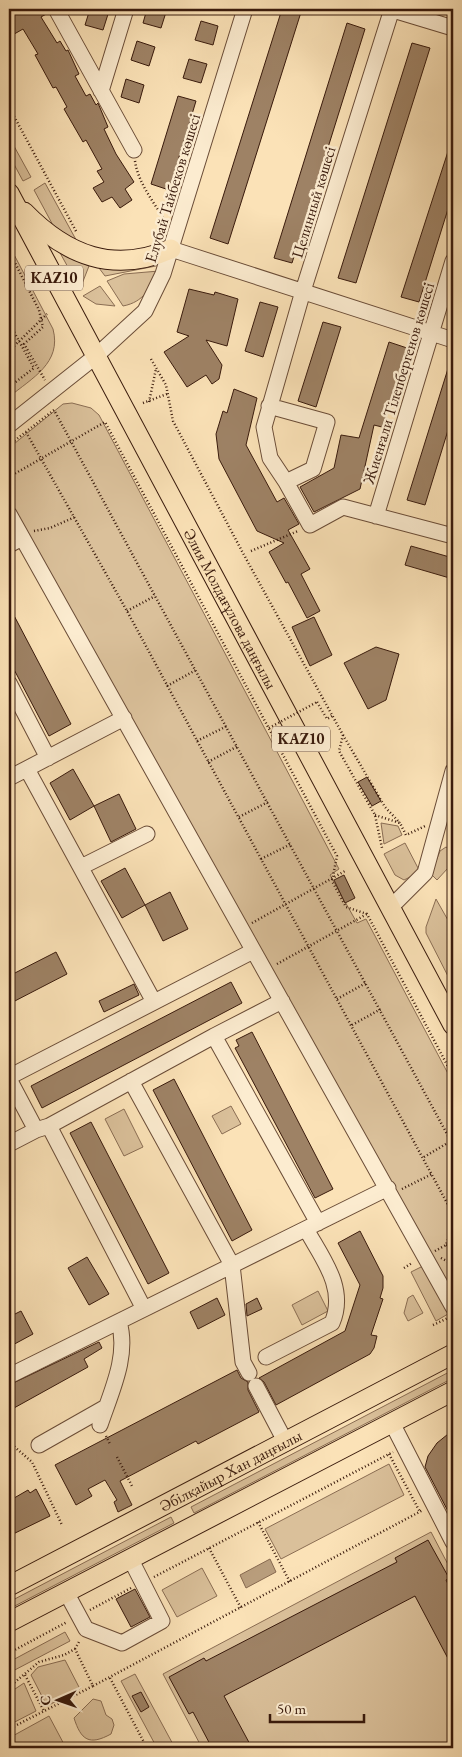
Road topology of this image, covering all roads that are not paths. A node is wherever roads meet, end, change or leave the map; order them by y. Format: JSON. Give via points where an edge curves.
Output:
{"nodes":[{"id":1,"x":56,"y":9,"type":"edge"},
{"id":2,"x":126,"y":9,"type":"edge"},
{"id":3,"x":245,"y":9,"type":"edge"},
{"id":4,"x":391,"y":9,"type":"edge"},
{"id":5,"x":453,"y":28,"type":"edge"},
{"id":6,"x":102,"y":91,"type":"junction"},
{"id":7,"x":134,"y":150,"type":"road end"},
{"id":8,"x":10,"y":196,"type":"edge"},
{"id":9,"x":171,"y":249,"type":"junction"},
{"id":10,"x":453,"y":261,"type":"edge"},
{"id":11,"x":303,"y":291,"type":"junction"},
{"id":12,"x":432,"y":333,"type":"junction"},
{"id":13,"x":453,"y":340,"type":"edge"},
{"id":14,"x":96,"y":356,"type":"junction"},
{"id":15,"x":269,"y":406,"type":"junction"},
{"id":16,"x":9,"y":425,"type":"edge"},
{"id":17,"x":286,"y":482,"type":"junction"},
{"id":18,"x":9,"y":514,"type":"edge"},
{"id":19,"x":376,"y":516,"type":"junction"},
{"id":20,"x":21,"y":536,"type":"junction"},
{"id":21,"x":453,"y":536,"type":"edge"},
{"id":22,"x":9,"y":546,"type":"edge"},
{"id":23,"x":9,"y":683,"type":"edge"},
{"id":24,"x":124,"y":718,"type":"junction"},
{"id":25,"x":48,"y":758,"type":"junction"},
{"id":26,"x":27,"y":769,"type":"junction"},
{"id":27,"x":453,"y":771,"type":"edge"},
{"id":28,"x":9,"y":778,"type":"edge"},
{"id":29,"x":147,"y":834,"type":"dead end"},
{"id":30,"x":81,"y":867,"type":"junction"},
{"id":31,"x":391,"y":907,"type":"junction"},
{"id":32,"x":253,"y":950,"type":"junction"},
{"id":33,"x":282,"y":1001,"type":"junction"},
{"id":34,"x":154,"y":1002,"type":"junction"},
{"id":35,"x":453,"y":1025,"type":"edge"},
{"id":36,"x":214,"y":1036,"type":"junction"},
{"id":37,"x":9,"y":1078,"type":"edge"},
{"id":38,"x":131,"y":1081,"type":"junction"},
{"id":39,"x":42,"y":1128,"type":"junction"},
{"id":40,"x":9,"y":1144,"type":"edge"},
{"id":41,"x":390,"y":1191,"type":"junction"},
{"id":42,"x":312,"y":1226,"type":"junction"},
{"id":43,"x":232,"y":1265,"type":"junction"},
{"id":44,"x":453,"y":1307,"type":"edge"},
{"id":45,"x":144,"y":1309,"type":"junction"},
{"id":46,"x":119,"y":1322,"type":"junction"},
{"id":47,"x":453,"y":1354,"type":"edge"},
{"id":48,"x":266,"y":1357,"type":"dead end"},
{"id":49,"x":9,"y":1376,"type":"edge"},
{"id":50,"x":453,"y":1391,"type":"edge"},
{"id":51,"x":106,"y":1408,"type":"junction"},
{"id":52,"x":392,"y":1423,"type":"junction"},
{"id":53,"x":100,"y":1425,"type":"dead end"},
{"id":54,"x":286,"y":1443,"type":"junction"},
{"id":55,"x":39,"y":1445,"type":"dead end"},
{"id":56,"x":453,"y":1542,"type":"edge"},
{"id":57,"x":130,"y":1558,"type":"junction"},
{"id":58,"x":9,"y":1586,"type":"edge"},
{"id":59,"x":66,"y":1592,"type":"junction"},
{"id":60,"x":9,"y":1622,"type":"edge"}],
"edges":[{"from":1,"to":6,"type":"street"},
{"from":2,"to":6,"type":"street"},
{"from":3,"to":9,"type":"street","name":"Елубай Тайбеков көшесі"},
{"from":4,"to":5,"type":"street"},
{"from":4,"to":11,"type":"street","name":"Целинный көшесі"},
{"from":6,"to":7,"type":"street"},
{"from":8,"to":9,"type":"main road","via":[[51,236],[90,257],[140,260]]},
{"from":8,"to":14,"type":"main road","name":"Әлия Молдағұлова даңғылы","number":"KAZ10"},
{"from":9,"to":11,"type":"street"},
{"from":9,"to":14,"type":"street","name":"Елубай Тайбеков көшесі","via":[[145,311]]},
{"from":10,"to":12,"type":"street","name":"Жиенғали Тілепбергенов көшесі"},
{"from":11,"to":12,"type":"street"},
{"from":11,"to":15,"type":"street","name":"Целинный көшесі"},
{"from":12,"to":13,"type":"street"},
{"from":12,"to":19,"type":"street","name":"Жиенғали Тілепбергенов көшесі"},
{"from":14,"to":16,"type":"street","name":"Елубай Тайбеков көшесі"},
{"from":14,"to":31,"type":"main road","name":"Әлия Молдағұлова даңғылы","number":"KAZ10"},
{"from":15,"to":17,"type":"street","name":"Целинный көшесі","via":[[264,427],[270,458]]},
{"from":15,"to":17,"type":"street","via":[[327,422],[313,469]]},
{"from":17,"to":19,"type":"street","name":"Целинный көшесі","via":[[310,525],[343,507]]},
{"from":18,"to":20,"type":"street"},
{"from":19,"to":21,"type":"street"},
{"from":20,"to":22,"type":"street"},
{"from":20,"to":24,"type":"street"},
{"from":23,"to":25,"type":"street"},
{"from":24,"to":25,"type":"street"},
{"from":24,"to":32,"type":"street"},
{"from":25,"to":26,"type":"street"},
{"from":26,"to":28,"type":"street"},
{"from":26,"to":30,"type":"street"},
{"from":27,"to":31,"type":"street","via":[[425,873]]},
{"from":29,"to":30,"type":"street"},
{"from":30,"to":34,"type":"street"},
{"from":31,"to":35,"type":"main road","name":"Әлия Молдағұлова даңғылы","number":"KAZ10"},
{"from":32,"to":33,"type":"street"},
{"from":32,"to":34,"type":"street"},
{"from":33,"to":36,"type":"street"},
{"from":33,"to":41,"type":"street"},
{"from":34,"to":37,"type":"street"},
{"from":36,"to":38,"type":"street"},
{"from":36,"to":42,"type":"street"},
{"from":37,"to":39,"type":"street"},
{"from":38,"to":39,"type":"street"},
{"from":38,"to":43,"type":"street"},
{"from":39,"to":40,"type":"street"},
{"from":39,"to":45,"type":"street"},
{"from":41,"to":42,"type":"street"},
{"from":41,"to":44,"type":"street"},
{"from":42,"to":43,"type":"street"},
{"from":42,"to":48,"type":"street","via":[[334,1281],[338,1301],[336,1312],[332,1322]]},
{"from":43,"to":45,"type":"street"},
{"from":43,"to":54,"type":"street","via":[[243,1362]]},
{"from":45,"to":46,"type":"street"},
{"from":46,"to":49,"type":"street"},
{"from":46,"to":51,"type":"street","via":[[121,1358]]},
{"from":47,"to":54,"type":"main road","name":"Әбілқайыр Хан даңғылы"},
{"from":50,"to":52,"type":"main road","name":"Әбілқайыр Хан даңғылы"},
{"from":51,"to":53,"type":"street"},
{"from":51,"to":55,"type":"street"},
{"from":52,"to":56,"type":"street","via":[[427,1508]]},
{"from":52,"to":57,"type":"main road","name":"Әбілқайыр Хан даңғылы"},
{"from":54,"to":58,"type":"main road","name":"Әбілқайыр Хан даңғылы"},
{"from":57,"to":59,"type":"main road","name":"Әбілқайыр Хан даңғылы"},
{"from":57,"to":59,"type":"street","via":[[162,1621],[122,1643],[86,1630]]},
{"from":59,"to":60,"type":"main road","name":"Әбілқайыр Хан даңғылы"}]}
